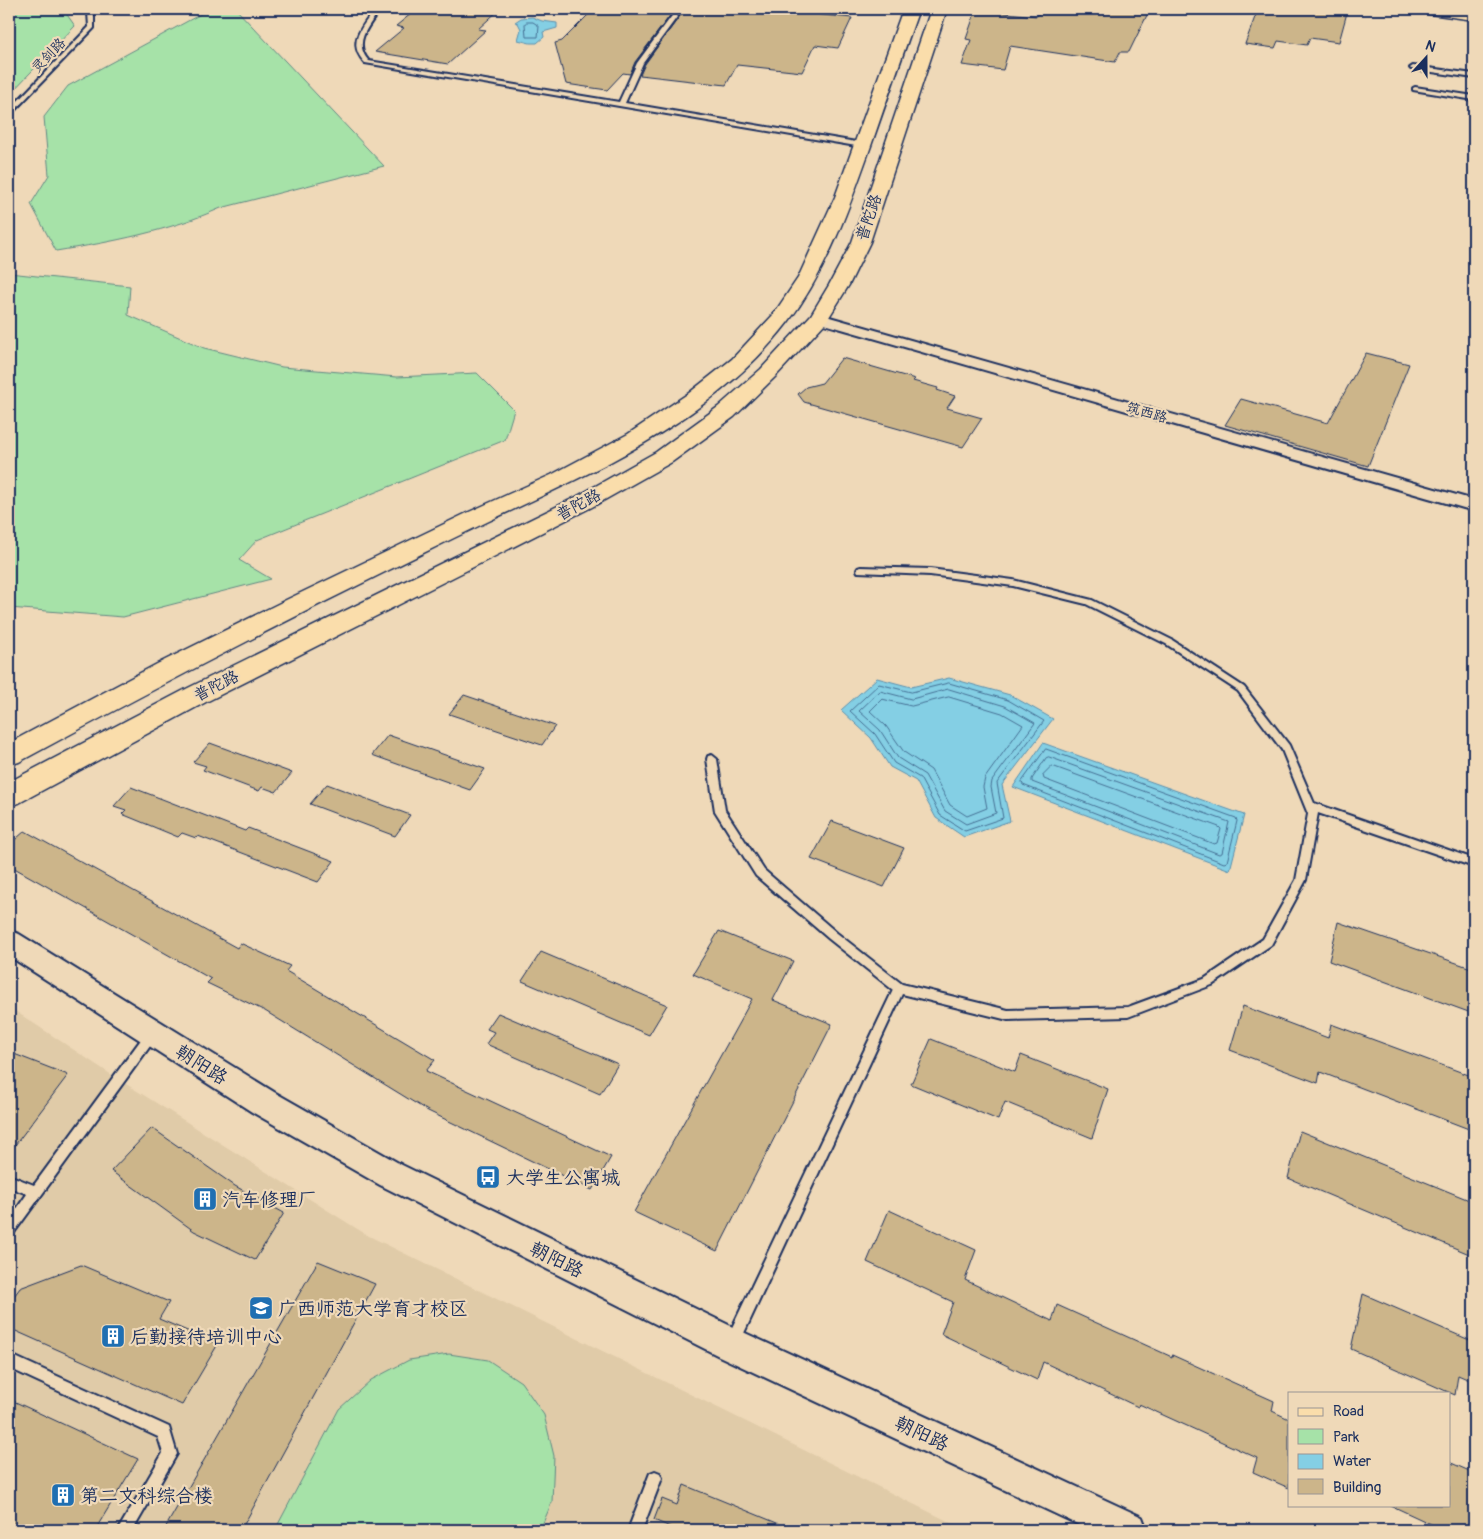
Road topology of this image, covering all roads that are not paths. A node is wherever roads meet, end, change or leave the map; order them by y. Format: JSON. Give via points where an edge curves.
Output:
{"nodes":[{"id":1,"x":88,"y":9,"type":"edge"},
{"id":2,"x":378,"y":9,"type":"edge"},
{"id":3,"x":680,"y":9,"type":"edge"},
{"id":4,"x":911,"y":9,"type":"edge"},
{"id":5,"x":939,"y":9,"type":"edge"},
{"id":6,"x":1430,"y":9,"type":"edge"},
{"id":7,"x":1470,"y":9,"type":"edge"},
{"id":8,"x":1474,"y":9,"type":"edge"},
{"id":9,"x":1474,"y":15,"type":"edge"},
{"id":10,"x":1413,"y":68,"type":"dead end"},
{"id":11,"x":1474,"y":76,"type":"edge"},
{"id":12,"x":1415,"y":89,"type":"dead end"},
{"id":13,"x":1474,"y":98,"type":"edge"},
{"id":14,"x":621,"y":105,"type":"junction"},
{"id":15,"x":9,"y":113,"type":"edge"},
{"id":16,"x":862,"y":145,"type":"junction"},
{"id":17,"x":819,"y":318,"type":"junction"},
{"id":18,"x":1474,"y":506,"type":"edge"},
{"id":19,"x":861,"y":570,"type":"dead end"},
{"id":20,"x":9,"y":755,"type":"edge"},
{"id":21,"x":712,"y":759,"type":"dead end"},
{"id":22,"x":9,"y":795,"type":"edge"},
{"id":23,"x":1310,"y":806,"type":"junction"},
{"id":24,"x":1474,"y":863,"type":"edge"},
{"id":25,"x":9,"y":942,"type":"edge"},
{"id":26,"x":899,"y":988,"type":"junction"},
{"id":27,"x":152,"y":1033,"type":"junction"},
{"id":28,"x":9,"y":1181,"type":"edge"},
{"id":29,"x":36,"y":1192,"type":"junction"},
{"id":30,"x":9,"y":1230,"type":"edge"},
{"id":31,"x":732,"y":1344,"type":"junction"},
{"id":32,"x":9,"y":1361,"type":"edge"},
{"id":33,"x":655,"y":1478,"type":"dead end"},
{"id":34,"x":125,"y":1530,"type":"edge"},
{"id":35,"x":635,"y":1530,"type":"edge"},
{"id":36,"x":1129,"y":1530,"type":"edge"}],
"edges":[{"from":1,"to":15,"type":"lane","name":"灵剑路","via":[[92,28]]},
{"from":2,"to":14,"type":"lane","via":[[360,36],[357,47],[367,62]]},
{"from":3,"to":14,"type":"lane","via":[[640,63]]},
{"from":4,"to":16,"type":"main road","name":"普陀路"},
{"from":5,"to":17,"type":"main road","name":"普陀路","via":[[860,242]]},
{"from":6,"to":9,"type":"main road"},
{"from":7,"to":8,"type":"main road"},
{"from":10,"to":11,"type":"lane"},
{"from":12,"to":13,"type":"lane"},
{"from":14,"to":16,"type":"lane"},
{"from":16,"to":20,"type":"main road","name":"普陀路","via":[[828,238],[808,278],[780,318],[739,363],[697,398],[636,439],[559,480],[297,605]]},
{"from":17,"to":18,"type":"street","name":"筑西路"},
{"from":17,"to":22,"type":"main road","name":"普陀路","via":[[726,412],[664,457],[584,502],[247,669]]},
{"from":19,"to":23,"type":"lane","via":[[930,572],[1013,583],[1089,602],[1169,642],[1241,689],[1286,748]]},
{"from":21,"to":26,"type":"lane","via":[[720,812],[760,873]]},
{"from":23,"to":24,"type":"lane"},
{"from":23,"to":26,"type":"lane","via":[[1313,814],[1301,880],[1267,942],[1208,982],[1128,1012],[1008,1015]]},
{"from":25,"to":27,"type":"street","name":"朝阳路"},
{"from":26,"to":31,"type":"lane"},
{"from":27,"to":29,"type":"lane"},
{"from":27,"to":31,"type":"street","name":"朝阳路","via":[[263,1102],[391,1174]]},
{"from":28,"to":29,"type":"lane"},
{"from":29,"to":30,"type":"lane"},
{"from":31,"to":36,"type":"street","name":"朝阳路"},
{"from":32,"to":34,"type":"lane","via":[[164,1432],[170,1454]]},
{"from":33,"to":35,"type":"lane"}]}
